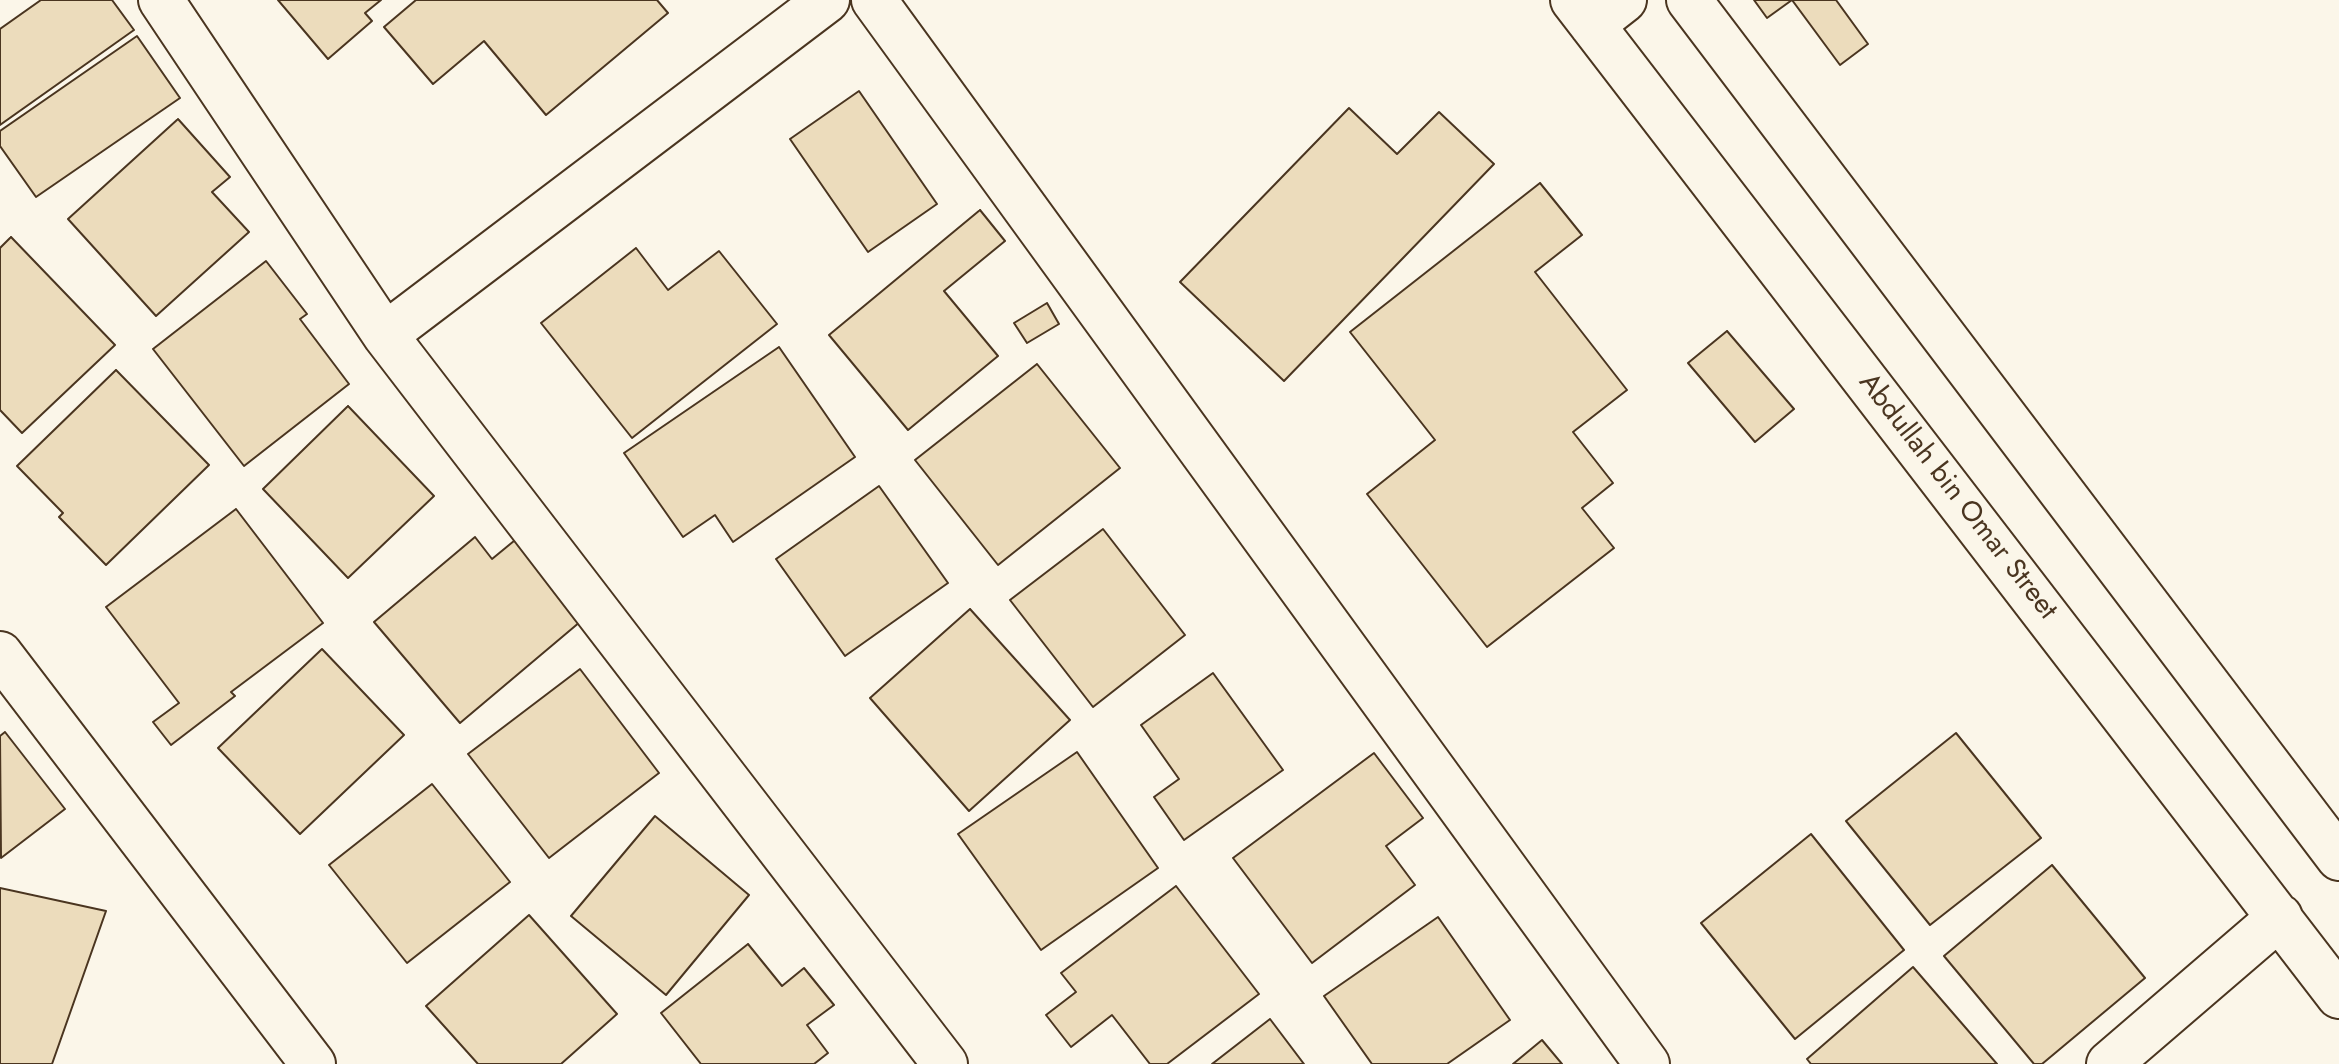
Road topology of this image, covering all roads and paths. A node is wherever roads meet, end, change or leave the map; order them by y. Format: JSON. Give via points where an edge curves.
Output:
{"nodes":[{"id":1,"x":161,"y":0,"type":"edge"},
{"id":2,"x":827,"y":0,"type":"edge"},
{"id":3,"x":874,"y":0,"type":"edge"},
{"id":4,"x":1689,"y":0,"type":"edge"},
{"id":5,"x":1596,"y":8,"type":"edge"},
{"id":6,"x":385,"y":335,"type":"junction"},
{"id":7,"x":0,"y":654,"type":"edge"},
{"id":8,"x":2339,"y":858,"type":"edge"},
{"id":9,"x":2280,"y":917,"type":"junction"},
{"id":10,"x":2339,"y":996,"type":"edge"},
{"id":11,"x":313,"y":1064,"type":"edge"},
{"id":12,"x":945,"y":1064,"type":"edge"},
{"id":13,"x":1647,"y":1064,"type":"edge"},
{"id":14,"x":2109,"y":1064,"type":"edge"}],
"edges":[{"from":1,"to":6,"type":"street"},
{"from":2,"to":6,"type":"street"},
{"from":3,"to":13,"type":"street"},
{"from":4,"to":8,"type":"street"},
{"from":5,"to":9,"type":"street","name":"Abdullah bin Omar Street"},
{"from":6,"to":12,"type":"street"},
{"from":7,"to":11,"type":"street"},
{"from":9,"to":10,"type":"street","name":"Abdullah bin Omar Street"},
{"from":9,"to":14,"type":"street"}]}
